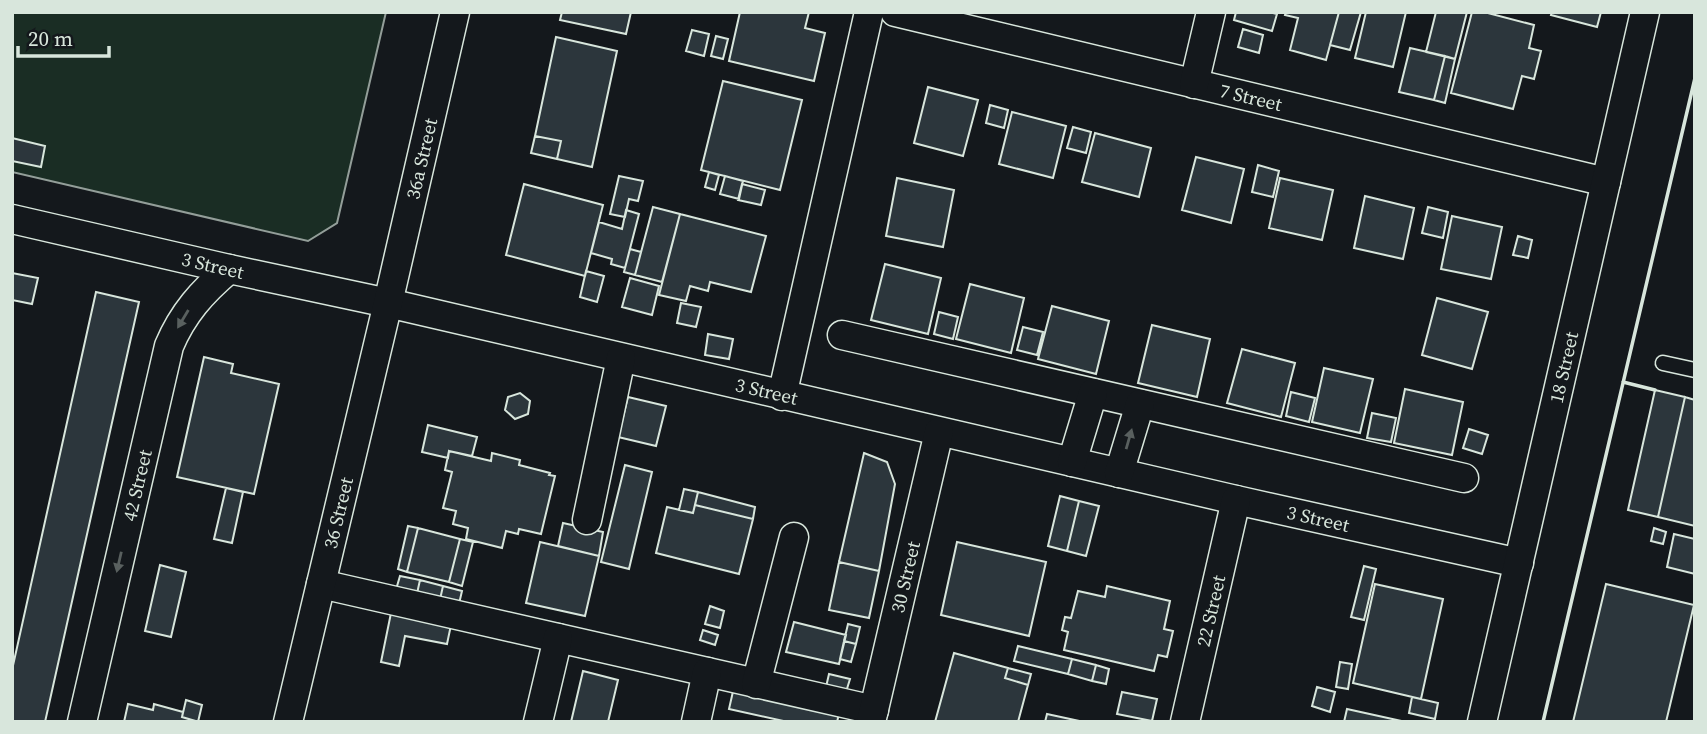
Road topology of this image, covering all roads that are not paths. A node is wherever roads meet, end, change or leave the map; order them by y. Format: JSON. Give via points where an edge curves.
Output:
{"nodes":[{"id":1,"x":455,"y":12,"type":"edge"},
{"id":2,"x":869,"y":12,"type":"edge"},
{"id":3,"x":895,"y":12,"type":"edge"},
{"id":4,"x":1211,"y":12,"type":"edge"},
{"id":5,"x":1645,"y":12,"type":"edge"},
{"id":6,"x":1194,"y":84,"type":"junction"},
{"id":7,"x":1606,"y":182,"type":"junction"},
{"id":8,"x":12,"y":219,"type":"edge"},
{"id":9,"x":229,"y":269,"type":"junction"},
{"id":10,"x":388,"y":303,"type":"junction"},
{"id":11,"x":842,"y":335,"type":"dead end"},
{"id":12,"x":621,"y":358,"type":"junction"},
{"id":13,"x":1663,"y":363,"type":"dead end"},
{"id":14,"x":1695,"y":370,"type":"edge"},
{"id":15,"x":1093,"y":393,"type":"junction"},
{"id":16,"x":782,"y":396,"type":"junction"},
{"id":17,"x":1140,"y":404,"type":"junction"},
{"id":18,"x":939,"y":432,"type":"junction"},
{"id":19,"x":1072,"y":463,"type":"junction"},
{"id":20,"x":1119,"y":473,"type":"junction"},
{"id":21,"x":1464,"y":478,"type":"dead end"},
{"id":22,"x":1236,"y":500,"type":"junction"},
{"id":23,"x":587,"y":520,"type":"dead end"},
{"id":24,"x":794,"y":537,"type":"dead end"},
{"id":25,"x":1519,"y":563,"type":"junction"},
{"id":26,"x":321,"y":584,"type":"junction"},
{"id":27,"x":558,"y":638,"type":"junction"},
{"id":28,"x":707,"y":672,"type":"junction"},
{"id":29,"x":756,"y":684,"type":"junction"},
{"id":30,"x":873,"y":716,"type":"edge"},
{"id":31,"x":82,"y":722,"type":"edge"},
{"id":32,"x":288,"y":722,"type":"edge"},
{"id":33,"x":538,"y":722,"type":"edge"},
{"id":34,"x":696,"y":722,"type":"edge"},
{"id":35,"x":1185,"y":722,"type":"edge"},
{"id":36,"x":1482,"y":722,"type":"edge"}],
"edges":[{"from":1,"to":10,"type":"street","name":"36a Street"},
{"from":2,"to":16,"type":"street"},
{"from":3,"to":6,"type":"street","name":"7 Street"},
{"from":4,"to":6,"type":"street"},
{"from":5,"to":7,"type":"street","name":"18 Street"},
{"from":6,"to":7,"type":"street","name":"7 Street"},
{"from":7,"to":25,"type":"street","name":"18 Street"},
{"from":8,"to":9,"type":"street","name":"3 Street"},
{"from":9,"to":10,"type":"street","name":"3 Street"},
{"from":9,"to":31,"type":"street","name":"42 Street","one_way":true,"via":[[191,305],[169,346]]},
{"from":10,"to":12,"type":"street","name":"3 Street"},
{"from":10,"to":26,"type":"street","name":"36 Street"},
{"from":11,"to":15,"type":"street"},
{"from":12,"to":16,"type":"street","name":"3 Street"},
{"from":12,"to":23,"type":"street"},
{"from":13,"to":14,"type":"lane"},
{"from":15,"to":17,"type":"street"},
{"from":15,"to":19,"type":"street"},
{"from":16,"to":18,"type":"street","name":"3 Street"},
{"from":20,"to":17,"type":"street","one_way":true},
{"from":17,"to":21,"type":"street"},
{"from":18,"to":19,"type":"street","name":"3 Street"},
{"from":18,"to":30,"type":"street","name":"30 Street"},
{"from":19,"to":20,"type":"street","name":"3 Street"},
{"from":20,"to":22,"type":"street","name":"3 Street"},
{"from":22,"to":25,"type":"street","name":"3 Street"},
{"from":22,"to":35,"type":"street","name":"22 Street"},
{"from":24,"to":29,"type":"street"},
{"from":25,"to":36,"type":"street","name":"18 Street"},
{"from":26,"to":27,"type":"street"},
{"from":26,"to":32,"type":"street","name":"36 Street"},
{"from":27,"to":28,"type":"street"},
{"from":27,"to":33,"type":"street"},
{"from":28,"to":29,"type":"street"},
{"from":28,"to":34,"type":"street"},
{"from":29,"to":30,"type":"street"}]}
